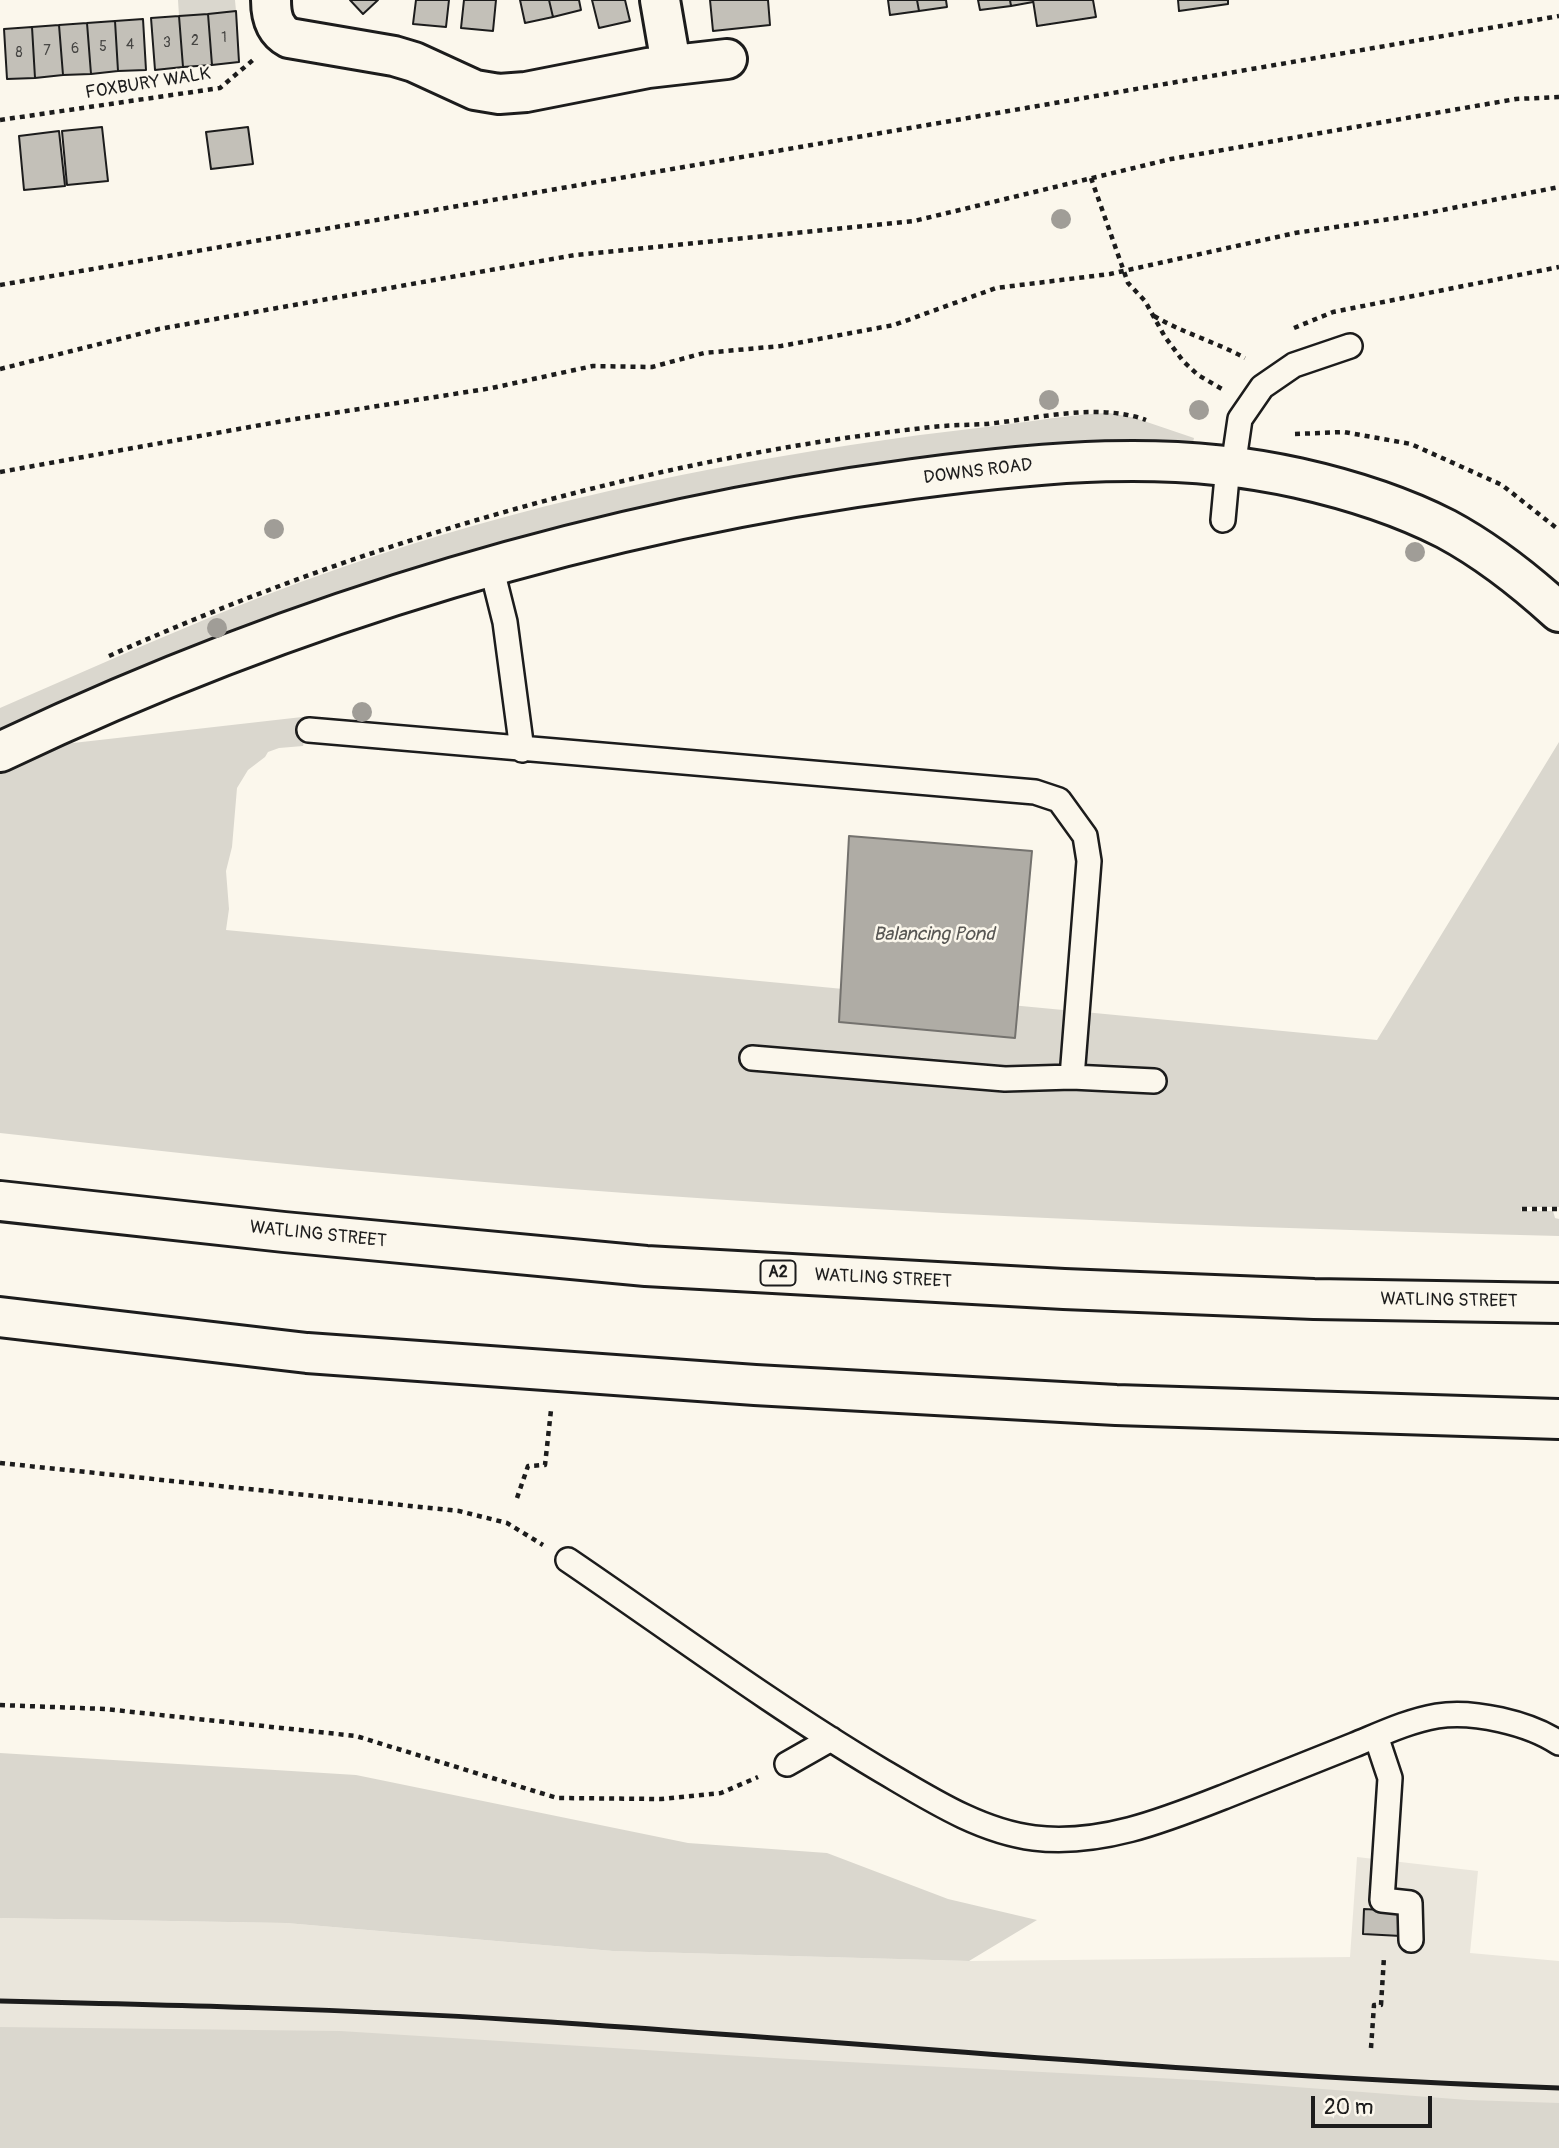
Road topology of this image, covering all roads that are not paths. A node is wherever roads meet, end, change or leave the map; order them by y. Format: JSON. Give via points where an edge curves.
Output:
{"nodes":[{"id":1,"x":660,"y":0,"type":"edge"},
{"id":2,"x":277,"y":17,"type":"edge"},
{"id":3,"x":727,"y":59,"type":"dead end"},
{"id":4,"x":671,"y":64,"type":"junction"},
{"id":5,"x":1350,"y":346,"type":"dead end"},
{"id":6,"x":1233,"y":457,"type":"junction"},
{"id":7,"x":1223,"y":520,"type":"dead end"},
{"id":8,"x":491,"y":566,"type":"junction"},
{"id":9,"x":1559,"y":612,"type":"edge"},
{"id":10,"x":309,"y":730,"type":"dead end"},
{"id":11,"x":522,"y":750,"type":"junction"},
{"id":12,"x":0,"y":752,"type":"edge"},
{"id":13,"x":752,"y":1058,"type":"dead end"},
{"id":14,"x":1072,"y":1077,"type":"junction"},
{"id":15,"x":1154,"y":1081,"type":"dead end"},
{"id":16,"x":0,"y":1201,"type":"edge"},
{"id":17,"x":1559,"y":1303,"type":"edge"},
{"id":18,"x":0,"y":1317,"type":"edge"},
{"id":19,"x":1559,"y":1419,"type":"edge"},
{"id":20,"x":568,"y":1560,"type":"road end"},
{"id":21,"x":1376,"y":1736,"type":"junction"},
{"id":22,"x":831,"y":1740,"type":"junction"},
{"id":23,"x":1559,"y":1743,"type":"edge"},
{"id":24,"x":787,"y":1763,"type":"road end"},
{"id":25,"x":1412,"y":1940,"type":"road end"}],
"edges":[{"from":1,"to":4,"type":"main road"},
{"from":2,"to":4,"type":"main road","via":[[289,38],[394,56],[475,90],[499,94]]},
{"from":3,"to":4,"type":"main road"},
{"from":5,"to":6,"type":"lane","via":[[1294,365],[1269,380],[1240,419]]},
{"from":6,"to":7,"type":"lane"},
{"from":6,"to":8,"type":"main road","name":"DOWNS ROAD","via":[[1072,462],[885,483],[713,512]]},
{"from":6,"to":9,"type":"main road","name":"DOWNS ROAD","via":[[1366,496],[1447,530],[1512,572]]},
{"from":8,"to":11,"type":"lane","via":[[505,622]]},
{"from":8,"to":12,"type":"main road","name":"DOWNS ROAD","via":[[203,663]]},
{"from":10,"to":11,"type":"lane"},
{"from":11,"to":14,"type":"lane","via":[[1035,792],[1059,800],[1085,836],[1088,861]]},
{"from":13,"to":14,"type":"lane","via":[[1005,1079]]},
{"from":14,"to":15,"type":"lane"},
{"from":16,"to":17,"type":"main road","name":"WATLING STREET","number":"A2","via":[[646,1266],[1064,1289]]},
{"from":18,"to":19,"type":"main road","via":[[307,1353],[769,1386],[1116,1405]]},
{"from":20,"to":22,"type":"lane"},
{"from":21,"to":22,"type":"lane","via":[[1166,1818],[1065,1841],[1020,1836],[974,1821]]},
{"from":21,"to":23,"type":"lane","via":[[1428,1718],[1465,1715],[1529,1728]]},
{"from":21,"to":25,"type":"lane","via":[[1390,1778],[1382,1899],[1410,1903]]},
{"from":22,"to":24,"type":"lane"}]}
